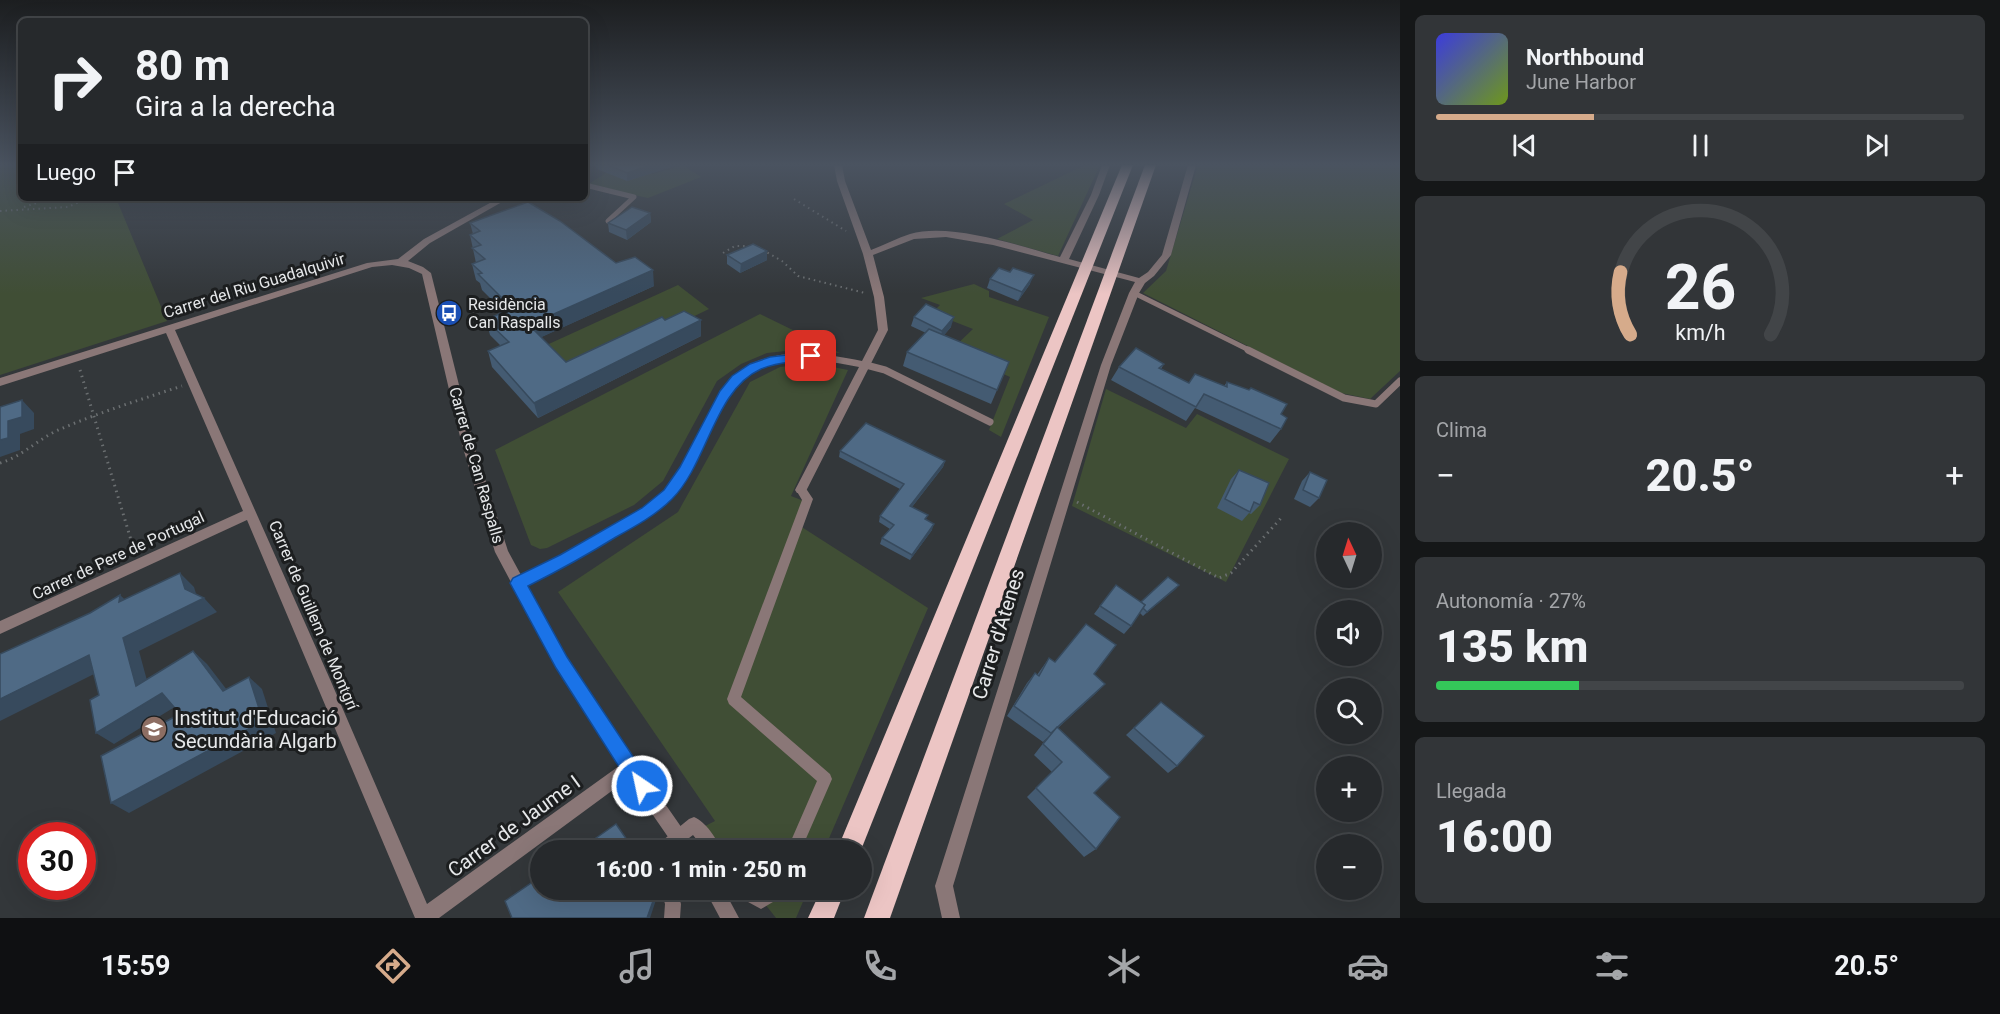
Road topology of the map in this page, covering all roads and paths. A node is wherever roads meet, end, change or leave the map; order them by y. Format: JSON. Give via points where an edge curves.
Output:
{"nodes":[{"id":1,"x":19,"y":208,"type":"joint"},
{"id":2,"x":62,"y":208,"type":"edge"},
{"id":3,"x":488,"y":208,"type":"edge"},
{"id":4,"x":622,"y":208,"type":"edge"},
{"id":5,"x":808,"y":208,"type":"edge"},
{"id":6,"x":851,"y":208,"type":"edge"},
{"id":7,"x":1089,"y":208,"type":"edge"},
{"id":8,"x":1111,"y":208,"type":"edge"},
{"id":9,"x":1135,"y":208,"type":"edge"},
{"id":10,"x":1179,"y":208,"type":"edge"},
{"id":11,"x":0,"y":211,"type":"edge"},
{"id":12,"x":608,"y":221,"type":"edge"},
{"id":13,"x":863,"y":242,"type":"junction"},
{"id":14,"x":723,"y":253,"type":"dead end"},
{"id":15,"x":868,"y":254,"type":"junction"},
{"id":16,"x":401,"y":261,"type":"junction"},
{"id":17,"x":1067,"y":262,"type":"junction"},
{"id":18,"x":1141,"y":281,"type":"junction"},
{"id":19,"x":1134,"y":293,"type":"junction"},
{"id":20,"x":879,"y":297,"type":"junction"},
{"id":21,"x":169,"y":327,"type":"junction"},
{"id":22,"x":76,"y":357,"type":"junction"},
{"id":23,"x":866,"y":365,"type":"junction"},
{"id":24,"x":1400,"y":381,"type":"edge"},
{"id":25,"x":0,"y":382,"type":"edge"},
{"id":26,"x":193,"y":382,"type":"junction"},
{"id":27,"x":93,"y":415,"type":"junction"},
{"id":28,"x":990,"y":422,"type":"dead end"},
{"id":29,"x":0,"y":464,"type":"edge"},
{"id":30,"x":801,"y":490,"type":"joint"},
{"id":31,"x":1065,"y":496,"type":"junction"},
{"id":32,"x":250,"y":513,"type":"junction"},
{"id":33,"x":1283,"y":516,"type":"dead end"},
{"id":34,"x":138,"y":565,"type":"junction"},
{"id":35,"x":518,"y":583,"type":"junction"},
{"id":36,"x":0,"y":628,"type":"edge"},
{"id":37,"x":630,"y":768,"type":"junction"},
{"id":38,"x":680,"y":840,"type":"edge"},
{"id":39,"x":685,"y":840,"type":"edge"},
{"id":40,"x":706,"y":840,"type":"edge"},
{"id":41,"x":798,"y":840,"type":"edge"},
{"id":42,"x":853,"y":840,"type":"edge"},
{"id":43,"x":673,"y":900,"type":"edge"},
{"id":44,"x":720,"y":900,"type":"edge"},
{"id":45,"x":829,"y":900,"type":"edge"},
{"id":46,"x":424,"y":918,"type":"edge"},
{"id":47,"x":672,"y":918,"type":"edge"},
{"id":48,"x":730,"y":918,"type":"edge"},
{"id":49,"x":821,"y":918,"type":"edge"},
{"id":50,"x":877,"y":918,"type":"edge"},
{"id":51,"x":951,"y":918,"type":"edge"}],
"edges":[{"from":1,"to":2,"type":"path"},
{"from":1,"to":11,"type":"path"},
{"from":3,"to":16,"type":"street","name":"Carrer del Riu Guadalquivir","via":[[428,241]]},
{"from":4,"to":12,"type":"lane"},
{"from":5,"to":13,"type":"path"},
{"from":6,"to":13,"type":"street"},
{"from":7,"to":17,"type":"street"},
{"from":8,"to":42,"type":"highway"},
{"from":9,"to":50,"type":"highway"},
{"from":10,"to":18,"type":"street","name":"Carrer d'Atenes","via":[[1166,255]]},
{"from":13,"to":15,"type":"street"},
{"from":14,"to":20,"type":"path","via":[[735,246],[761,247],[798,276]]},
{"from":15,"to":17,"type":"street","via":[[913,236],[929,234],[994,242]]},
{"from":15,"to":20,"type":"street"},
{"from":16,"to":21,"type":"street","name":"Carrer del Riu Guadalquivir","via":[[370,265]]},
{"from":16,"to":35,"type":"street","name":"Carrer de Can Raspalls","via":[[426,273],[484,500],[502,552]]},
{"from":17,"to":18,"type":"street"},
{"from":18,"to":19,"type":"street","name":"Carrer d'Atenes"},
{"from":19,"to":24,"type":"lane","via":[[1344,398],[1376,404]]},
{"from":19,"to":31,"type":"street","name":"Carrer d'Atenes","via":[[1106,365]]},
{"from":20,"to":23,"type":"street","via":[[883,330]]},
{"from":21,"to":22,"type":"street","name":"Carrer del Riu Guadalquivir"},
{"from":21,"to":26,"type":"street","name":"Carrer de Guillem de Montgrí"},
{"from":22,"to":25,"type":"street","name":"Carrer del Riu Guadalquivir"},
{"from":22,"to":27,"type":"path"},
{"from":23,"to":28,"type":"lane","via":[[885,370]]},
{"from":23,"to":30,"type":"street"},
{"from":23,"to":35,"type":"street","via":[[811,356],[754,367],[725,394],[686,470],[669,494],[647,512]]},
{"from":26,"to":27,"type":"path"},
{"from":26,"to":32,"type":"street","name":"Carrer de Guillem de Montgrí"},
{"from":27,"to":29,"type":"path","via":[[48,435]]},
{"from":27,"to":34,"type":"path"},
{"from":30,"to":41,"type":"street","via":[[808,499],[734,699],[825,778]]},
{"from":31,"to":33,"type":"path","via":[[1219,578],[1231,573]]},
{"from":31,"to":51,"type":"street","name":"Carrer d'Atenes","via":[[949,865],[944,886]]},
{"from":32,"to":34,"type":"street","name":"Carrer de Pere de Portugal"},
{"from":32,"to":46,"type":"street","name":"Carrer de Guillem de Montgrí"},
{"from":34,"to":36,"type":"street","name":"Carrer de Pere de Portugal"},
{"from":35,"to":37,"type":"street","name":"Carrer de Can Raspalls","via":[[561,662]]},
{"from":37,"to":38,"type":"street","name":"Carrer de Can Raspalls"},
{"from":37,"to":46,"type":"street","name":"Carrer de Jaume I"},
{"from":39,"to":40,"type":"street","via":[[694,824]]},
{"from":43,"to":47,"type":"street"},
{"from":44,"to":48,"type":"street"},
{"from":45,"to":49,"type":"highway"}]}
